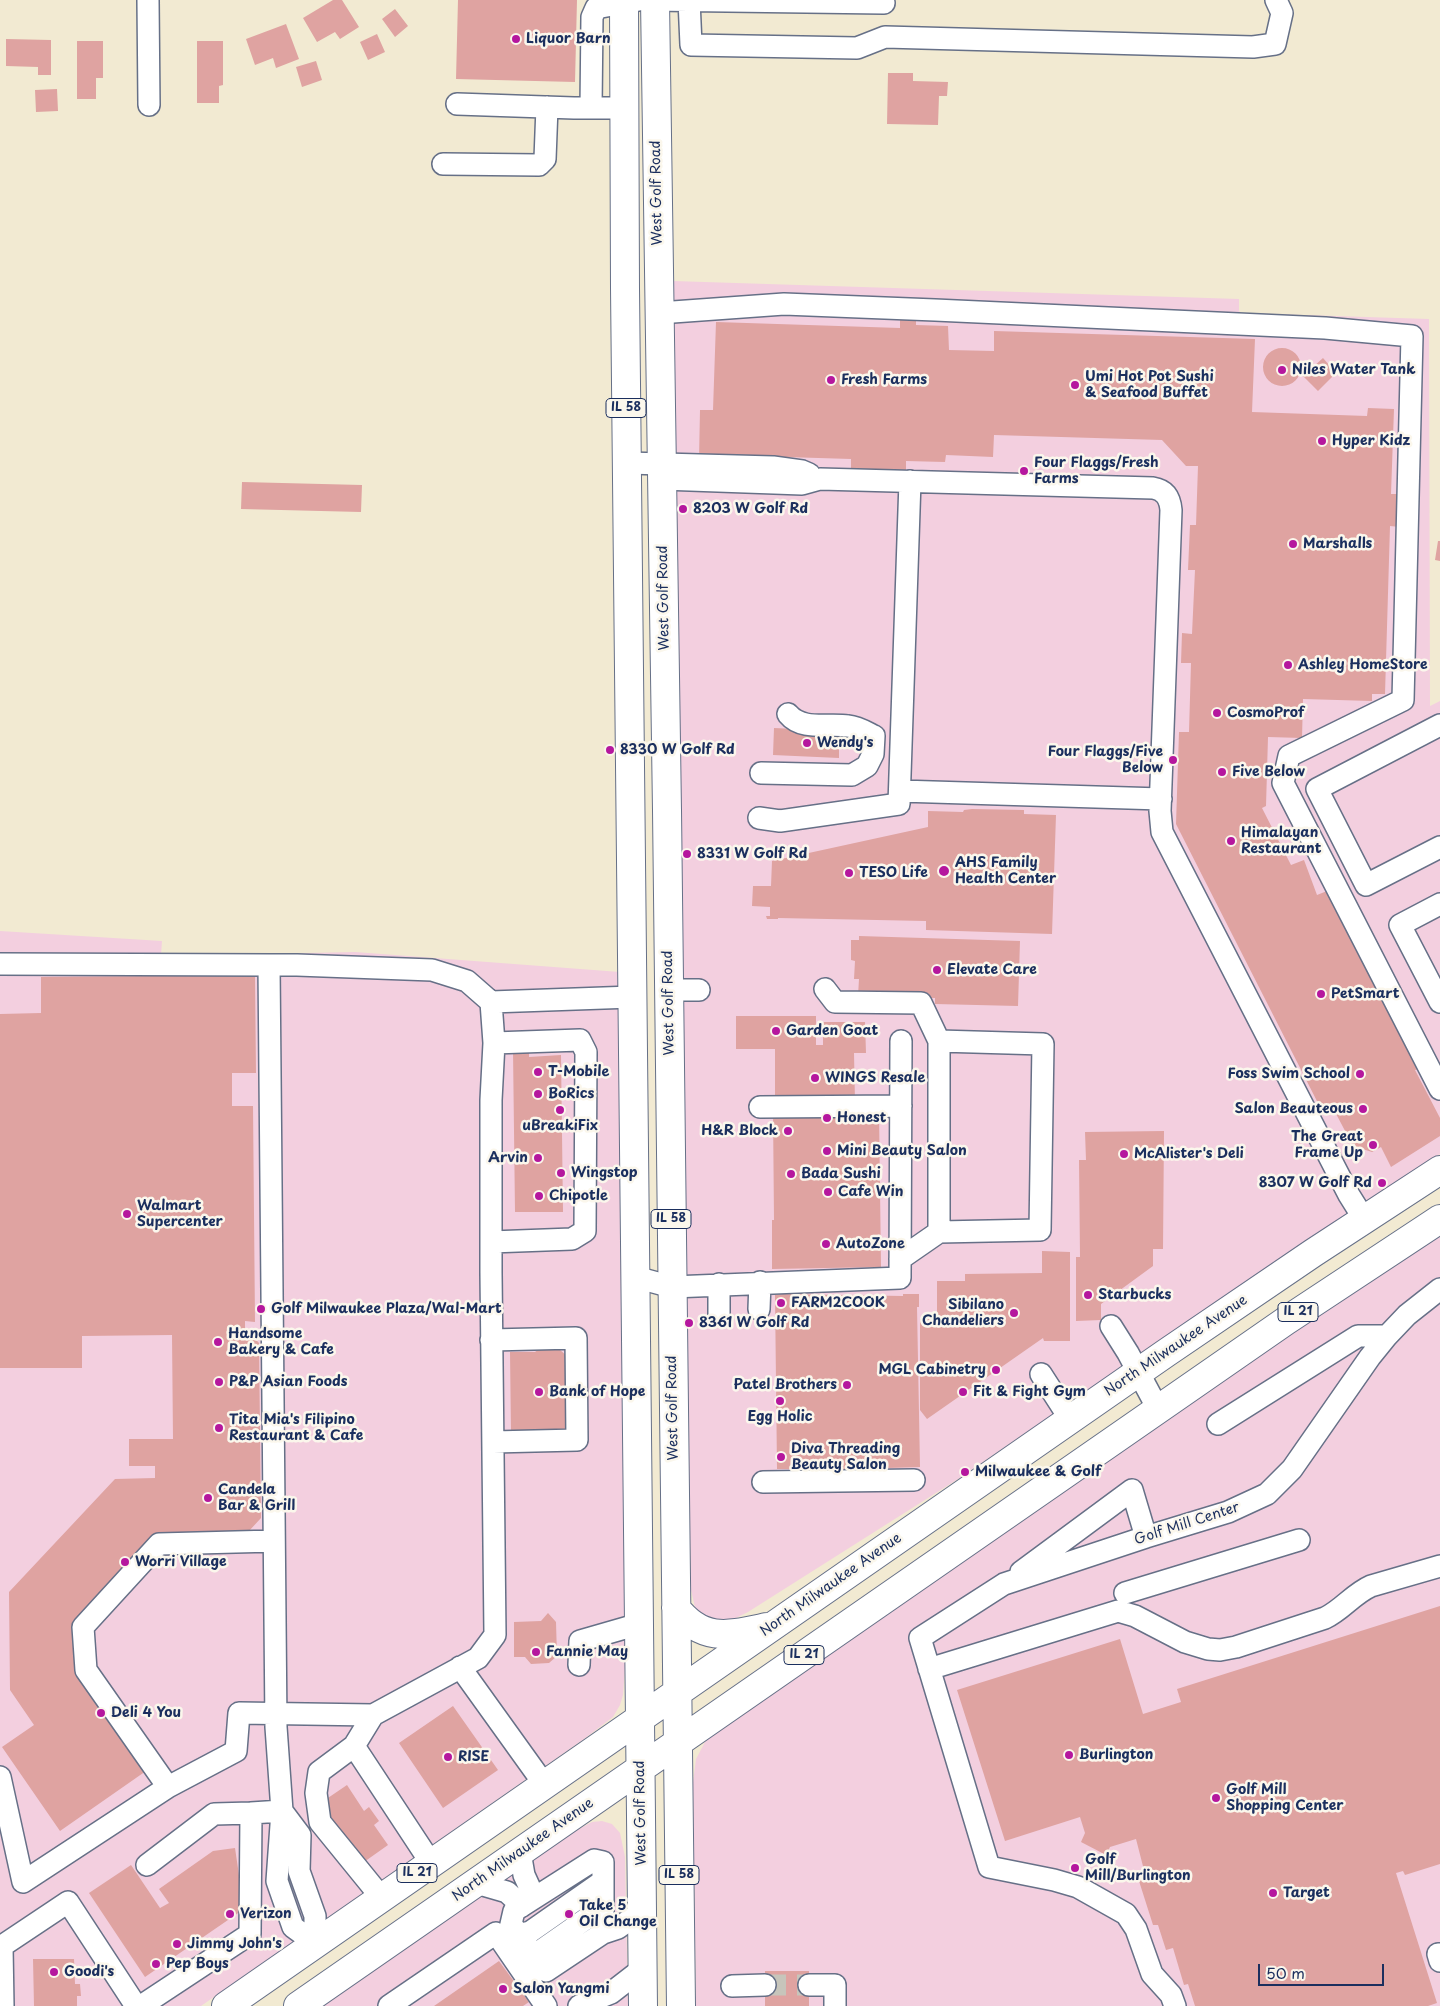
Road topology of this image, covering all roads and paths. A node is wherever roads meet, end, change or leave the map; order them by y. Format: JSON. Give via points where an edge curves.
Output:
{"nodes":[{"id":1,"x":148,"y":0,"type":"edge"},
{"id":2,"x":654,"y":0,"type":"edge"},
{"id":3,"x":689,"y":0,"type":"edge"},
{"id":4,"x":1276,"y":0,"type":"edge"},
{"id":5,"x":635,"y":1,"type":"edge"},
{"id":6,"x":884,"y":1,"type":"edge"},
{"id":7,"x":885,"y":37,"type":"junction"},
{"id":8,"x":456,"y":104,"type":"dead end"},
{"id":9,"x":149,"y":105,"type":"dead end"},
{"id":10,"x":547,"y":107,"type":"junction"},
{"id":11,"x":591,"y":108,"type":"junction"},
{"id":12,"x":624,"y":108,"type":"junction"},
{"id":13,"x":443,"y":164,"type":"dead end"},
{"id":14,"x":659,"y":313,"type":"junction"},
{"id":15,"x":627,"y":462,"type":"junction"},
{"id":16,"x":662,"y":472,"type":"junction"},
{"id":17,"x":910,"y":482,"type":"junction"},
{"id":18,"x":788,"y":714,"type":"dead end"},
{"id":19,"x":1440,"y":726,"type":"edge"},
{"id":20,"x":761,"y":773,"type":"dead end"},
{"id":21,"x":900,"y":791,"type":"junction"},
{"id":22,"x":1161,"y":798,"type":"junction"},
{"id":23,"x":759,"y":818,"type":"dead end"},
{"id":24,"x":1440,"y":847,"type":"edge"},
{"id":25,"x":1440,"y":904,"type":"edge"},
{"id":26,"x":0,"y":964,"type":"edge"},
{"id":27,"x":269,"y":965,"type":"junction"},
{"id":28,"x":825,"y":989,"type":"dead end"},
{"id":29,"x":668,"y":990,"type":"junction"},
{"id":30,"x":699,"y":990,"type":"dead end"},
{"id":31,"x":632,"y":997,"type":"junction"},
{"id":32,"x":491,"y":1002,"type":"junction"},
{"id":33,"x":1440,"y":1002,"type":"edge"},
{"id":34,"x":901,"y":1041,"type":"dead end"},
{"id":35,"x":939,"y":1041,"type":"junction"},
{"id":36,"x":494,"y":1044,"type":"junction"},
{"id":37,"x":1440,"y":1089,"type":"edge"},
{"id":38,"x":901,"y":1106,"type":"junction"},
{"id":39,"x":760,"y":1107,"type":"dead end"},
{"id":40,"x":1440,"y":1170,"type":"edge"},
{"id":41,"x":1364,"y":1219,"type":"junction"},
{"id":42,"x":1440,"y":1219,"type":"edge"},
{"id":43,"x":939,"y":1232,"type":"junction"},
{"id":44,"x":491,"y":1242,"type":"junction"},
{"id":45,"x":900,"y":1259,"type":"junction"},
{"id":46,"x":760,"y":1282,"type":"junction"},
{"id":47,"x":719,"y":1284,"type":"junction"},
{"id":48,"x":672,"y":1286,"type":"junction"},
{"id":49,"x":635,"y":1288,"type":"junction"},
{"id":50,"x":1440,"y":1288,"type":"edge"},
{"id":51,"x":759,"y":1309,"type":"dead end"},
{"id":52,"x":719,"y":1314,"type":"dead end"},
{"id":53,"x":1112,"y":1326,"type":"dead end"},
{"id":54,"x":1387,"y":1336,"type":"junction"},
{"id":55,"x":492,"y":1340,"type":"junction"},
{"id":56,"x":1138,"y":1372,"type":"junction"},
{"id":57,"x":1041,"y":1374,"type":"dead end"},
{"id":58,"x":1158,"y":1409,"type":"junction"},
{"id":59,"x":1070,"y":1419,"type":"junction"},
{"id":60,"x":1218,"y":1424,"type":"dead end"},
{"id":61,"x":492,"y":1442,"type":"junction"},
{"id":62,"x":914,"y":1480,"type":"dead end"},
{"id":63,"x":763,"y":1482,"type":"dead end"},
{"id":64,"x":1146,"y":1537,"type":"junction"},
{"id":65,"x":274,"y":1540,"type":"junction"},
{"id":66,"x":1300,"y":1540,"type":"dead end"},
{"id":67,"x":1440,"y":1566,"type":"edge"},
{"id":68,"x":1004,"y":1584,"type":"junction"},
{"id":69,"x":1125,"y":1593,"type":"dead end"},
{"id":70,"x":676,"y":1608,"type":"junction"},
{"id":71,"x":639,"y":1624,"type":"junction"},
{"id":72,"x":774,"y":1625,"type":"junction"},
{"id":73,"x":579,"y":1665,"type":"dead end"},
{"id":74,"x":460,"y":1667,"type":"junction"},
{"id":75,"x":929,"y":1669,"type":"junction"},
{"id":76,"x":677,"y":1692,"type":"junction"},
{"id":77,"x":276,"y":1714,"type":"junction"},
{"id":78,"x":373,"y":1715,"type":"junction"},
{"id":79,"x":640,"y":1718,"type":"junction"},
{"id":80,"x":678,"y":1743,"type":"junction"},
{"id":81,"x":354,"y":1746,"type":"junction"},
{"id":82,"x":640,"y":1769,"type":"junction"},
{"id":83,"x":0,"y":1777,"type":"edge"},
{"id":84,"x":544,"y":1784,"type":"junction"},
{"id":85,"x":168,"y":1787,"type":"junction"},
{"id":86,"x":282,"y":1811,"type":"junction"},
{"id":87,"x":251,"y":1813,"type":"junction"},
{"id":88,"x":520,"y":1852,"type":"junction"},
{"id":89,"x":431,"y":1863,"type":"junction"},
{"id":90,"x":147,"y":1865,"type":"dead end"},
{"id":91,"x":476,"y":1883,"type":"junction"},
{"id":92,"x":603,"y":1894,"type":"junction"},
{"id":93,"x":381,"y":1898,"type":"junction"},
{"id":94,"x":528,"y":1901,"type":"junction"},
{"id":95,"x":642,"y":1911,"type":"junction"},
{"id":96,"x":603,"y":1934,"type":"junction"},
{"id":97,"x":315,"y":1944,"type":"junction"},
{"id":98,"x":526,"y":1944,"type":"junction"},
{"id":99,"x":1440,"y":1954,"type":"edge"},
{"id":100,"x":1440,"y":1961,"type":"edge"},
{"id":101,"x":642,"y":1969,"type":"junction"},
{"id":102,"x":765,"y":1985,"type":"tunnel mouth"},
{"id":103,"x":809,"y":1985,"type":"tunnel mouth"},
{"id":104,"x":732,"y":1986,"type":"dead end"},
{"id":105,"x":4,"y":2006,"type":"edge"},
{"id":106,"x":136,"y":2006,"type":"edge"},
{"id":107,"x":141,"y":2006,"type":"edge"},
{"id":108,"x":226,"y":2006,"type":"edge"},
{"id":109,"x":298,"y":2006,"type":"edge"},
{"id":110,"x":389,"y":2006,"type":"edge"},
{"id":111,"x":546,"y":2006,"type":"edge"},
{"id":112,"x":579,"y":2006,"type":"edge"},
{"id":113,"x":643,"y":2006,"type":"edge"},
{"id":114,"x":681,"y":2006,"type":"edge"},
{"id":115,"x":835,"y":2006,"type":"edge"},
{"id":116,"x":1175,"y":2006,"type":"edge"}],
"edges":[{"from":1,"to":9,"type":"street"},
{"from":2,"to":3,"type":"street"},
{"from":2,"to":5,"type":"street"},
{"from":2,"to":14,"type":"main road","name":"West Golf Road","number":"IL 58"},
{"from":3,"to":6,"type":"street"},
{"from":3,"to":7,"type":"street","via":[[691,45],[857,48]]},
{"from":4,"to":7,"type":"street","via":[[1282,13],[1275,44],[1253,48]]},
{"from":5,"to":11,"type":"street","via":[[596,8],[592,17]]},
{"from":5,"to":12,"type":"main road","name":"West Golf Road","number":"IL 58"},
{"from":6,"to":7,"type":"street"},
{"from":8,"to":10,"type":"street"},
{"from":10,"to":11,"type":"street"},
{"from":10,"to":13,"type":"street","via":[[545,159],[539,165]]},
{"from":11,"to":12,"type":"street"},
{"from":12,"to":15,"type":"main road","name":"West Golf Road","number":"IL 58"},
{"from":14,"to":16,"type":"main road","name":"West Golf Road","number":"IL 58"},
{"from":14,"to":37,"type":"street","via":[[784,304],[1325,328],[1412,336],[1403,700],[1288,756],[1283,783]]},
{"from":15,"to":16,"type":"street"},
{"from":15,"to":31,"type":"main road","name":"West Golf Road","number":"IL 58"},
{"from":16,"to":17,"type":"street","via":[[802,484],[820,479]]},
{"from":16,"to":29,"type":"main road","name":"West Golf Road","number":"IL 58"},
{"from":17,"to":21,"type":"street"},
{"from":17,"to":22,"type":"street","via":[[1153,488],[1166,494],[1171,514]]},
{"from":18,"to":20,"type":"street","via":[[798,723],[860,729],[874,736],[873,754],[867,766],[852,775]]},
{"from":19,"to":24,"type":"street","via":[[1317,788],[1366,885]]},
{"from":21,"to":22,"type":"street"},
{"from":21,"to":23,"type":"street","via":[[899,804],[780,821]]},
{"from":22,"to":41,"type":"street","via":[[1162,834]]},
{"from":25,"to":33,"type":"street","via":[[1400,925]]},
{"from":26,"to":27,"type":"street"},
{"from":27,"to":32,"type":"street","via":[[432,970],[467,981]]},
{"from":27,"to":65,"type":"street"},
{"from":28,"to":35,"type":"street","via":[[835,1002],[922,1003]]},
{"from":29,"to":30,"type":"street"},
{"from":29,"to":48,"type":"main road","name":"West Golf Road","number":"IL 58"},
{"from":31,"to":32,"type":"street"},
{"from":31,"to":49,"type":"main road","name":"West Golf Road","number":"IL 58"},
{"from":32,"to":36,"type":"street"},
{"from":34,"to":38,"type":"street"},
{"from":35,"to":43,"type":"street"},
{"from":35,"to":43,"type":"street","via":[[1043,1044],[1040,1230]]},
{"from":36,"to":44,"type":"street"},
{"from":36,"to":44,"type":"street","via":[[580,1040],[586,1052],[586,1231],[572,1240]]},
{"from":38,"to":39,"type":"street"},
{"from":38,"to":45,"type":"street"},
{"from":40,"to":41,"type":"main road","name":"North Milwaukee Avenue","number":"IL 21"},
{"from":41,"to":56,"type":"main road","name":"North Milwaukee Avenue","number":"IL 21"},
{"from":42,"to":58,"type":"main road","name":"North Milwaukee Avenue","number":"IL 21","via":[[1337,1285]]},
{"from":43,"to":45,"type":"street"},
{"from":44,"to":55,"type":"street"},
{"from":45,"to":46,"type":"street","via":[[900,1278]]},
{"from":46,"to":47,"type":"street"},
{"from":46,"to":51,"type":"street"},
{"from":47,"to":48,"type":"street"},
{"from":47,"to":52,"type":"street"},
{"from":48,"to":49,"type":"street"},
{"from":48,"to":70,"type":"main road","name":"West Golf Road","number":"IL 58"},
{"from":49,"to":71,"type":"main road","name":"West Golf Road","number":"IL 58"},
{"from":50,"to":54,"type":"street","name":"Golf Mill Center"},
{"from":53,"to":56,"type":"street"},
{"from":54,"to":60,"type":"street","via":[[1358,1336]]},
{"from":54,"to":64,"type":"street","name":"Golf Mill Center","via":[[1292,1470],[1267,1494],[1236,1509]]},
{"from":55,"to":61,"type":"street"},
{"from":55,"to":61,"type":"street","via":[[576,1338],[577,1440]]},
{"from":56,"to":58,"type":"street"},
{"from":56,"to":59,"type":"main road","name":"North Milwaukee Avenue","number":"IL 21"},
{"from":57,"to":59,"type":"street"},
{"from":58,"to":80,"type":"main road","name":"North Milwaukee Avenue","number":"IL 21"},
{"from":59,"to":72,"type":"main road","name":"North Milwaukee Avenue","number":"IL 21"},
{"from":61,"to":74,"type":"street","via":[[495,1635],[478,1658]]},
{"from":62,"to":63,"type":"street"},
{"from":64,"to":68,"type":"street","name":"Golf Mill Center"},
{"from":64,"to":68,"type":"street","via":[[1132,1490]]},
{"from":65,"to":77,"type":"street"},
{"from":65,"to":85,"type":"street","via":[[159,1544],[82,1627],[86,1670]]},
{"from":66,"to":69,"type":"street"},
{"from":67,"to":75,"type":"street","via":[[1371,1586],[1360,1591],[1334,1614],[1236,1648],[1199,1647],[1118,1611]]},
{"from":68,"to":75,"type":"street","name":"Golf Mill Center","via":[[920,1638]]},
{"from":70,"to":72,"type":"main road","via":[[690,1624],[711,1634]]},
{"from":70,"to":76,"type":"main road","name":"West Golf Road","number":"IL 58"},
{"from":71,"to":73,"type":"street","via":[[580,1641]]},
{"from":71,"to":79,"type":"main road","name":"West Golf Road","number":"IL 58"},
{"from":72,"to":76,"type":"main road","name":"North Milwaukee Avenue","number":"IL 21"},
{"from":74,"to":78,"type":"street"},
{"from":74,"to":84,"type":"street"},
{"from":75,"to":116,"type":"street","name":"Golf Mill Center","via":[[989,1867],[1078,1887],[1126,1914],[1136,1929],[1152,1974],[1171,1995]]},
{"from":76,"to":79,"type":"main road","name":"North Milwaukee Avenue","number":"IL 21"},
{"from":76,"to":80,"type":"main road","name":"West Golf Road","number":"IL 58"},
{"from":77,"to":78,"type":"street"},
{"from":77,"to":85,"type":"street","via":[[239,1713],[236,1751]]},
{"from":77,"to":86,"type":"street"},
{"from":78,"to":81,"type":"street"},
{"from":79,"to":82,"type":"main road","name":"West Golf Road","number":"IL 58"},
{"from":79,"to":84,"type":"main road","name":"North Milwaukee Avenue","number":"IL 21"},
{"from":80,"to":82,"type":"main road","name":"North Milwaukee Avenue","number":"IL 21"},
{"from":80,"to":114,"type":"main road","name":"West Golf Road","number":"IL 58"},
{"from":81,"to":89,"type":"street"},
{"from":81,"to":93,"type":"street","via":[[319,1772],[316,1793],[320,1822]]},
{"from":82,"to":88,"type":"main road","name":"North Milwaukee Avenue","number":"IL 21"},
{"from":82,"to":95,"type":"main road","name":"West Golf Road","number":"IL 58"},
{"from":83,"to":85,"type":"street","via":[[23,1882]]},
{"from":84,"to":89,"type":"main road","name":"North Milwaukee Avenue","number":"IL 21"},
{"from":86,"to":87,"type":"street"},
{"from":86,"to":97,"type":"street","via":[[277,1881],[293,1927]]},
{"from":87,"to":90,"type":"street","via":[[214,1814]]},
{"from":87,"to":107,"type":"street","via":[[250,1934]]},
{"from":88,"to":91,"type":"main road","name":"North Milwaukee Avenue","number":"IL 21"},
{"from":88,"to":94,"type":"street"},
{"from":89,"to":93,"type":"main road","name":"North Milwaukee Avenue","number":"IL 21"},
{"from":91,"to":94,"type":"street"},
{"from":91,"to":109,"type":"main road","name":"North Milwaukee Avenue","number":"IL 21"},
{"from":92,"to":94,"type":"street","via":[[603,1862],[594,1860]]},
{"from":92,"to":96,"type":"street"},
{"from":92,"to":98,"type":"street","via":[[530,1932]]},
{"from":93,"to":97,"type":"main road","name":"North Milwaukee Avenue","number":"IL 21"},
{"from":94,"to":98,"type":"street","via":[[514,1911],[511,1924]]},
{"from":95,"to":96,"type":"street"},
{"from":95,"to":101,"type":"main road","name":"West Golf Road","number":"IL 58"},
{"from":96,"to":98,"type":"street","via":[[546,1972]]},
{"from":97,"to":108,"type":"main road","name":"North Milwaukee Avenue","number":"IL 21"},
{"from":99,"to":100,"type":"street"},
{"from":101,"to":112,"type":"street","via":[[610,1993]]},
{"from":101,"to":113,"type":"main road","name":"West Golf Road","number":"IL 58"},
{"from":102,"to":104,"type":"street"},
{"from":103,"to":115,"type":"street","via":[[835,1985]]},
{"from":105,"to":106,"type":"street","via":[[2,1946],[68,1902]]},
{"from":110,"to":111,"type":"street","via":[[496,1933]]}]}
